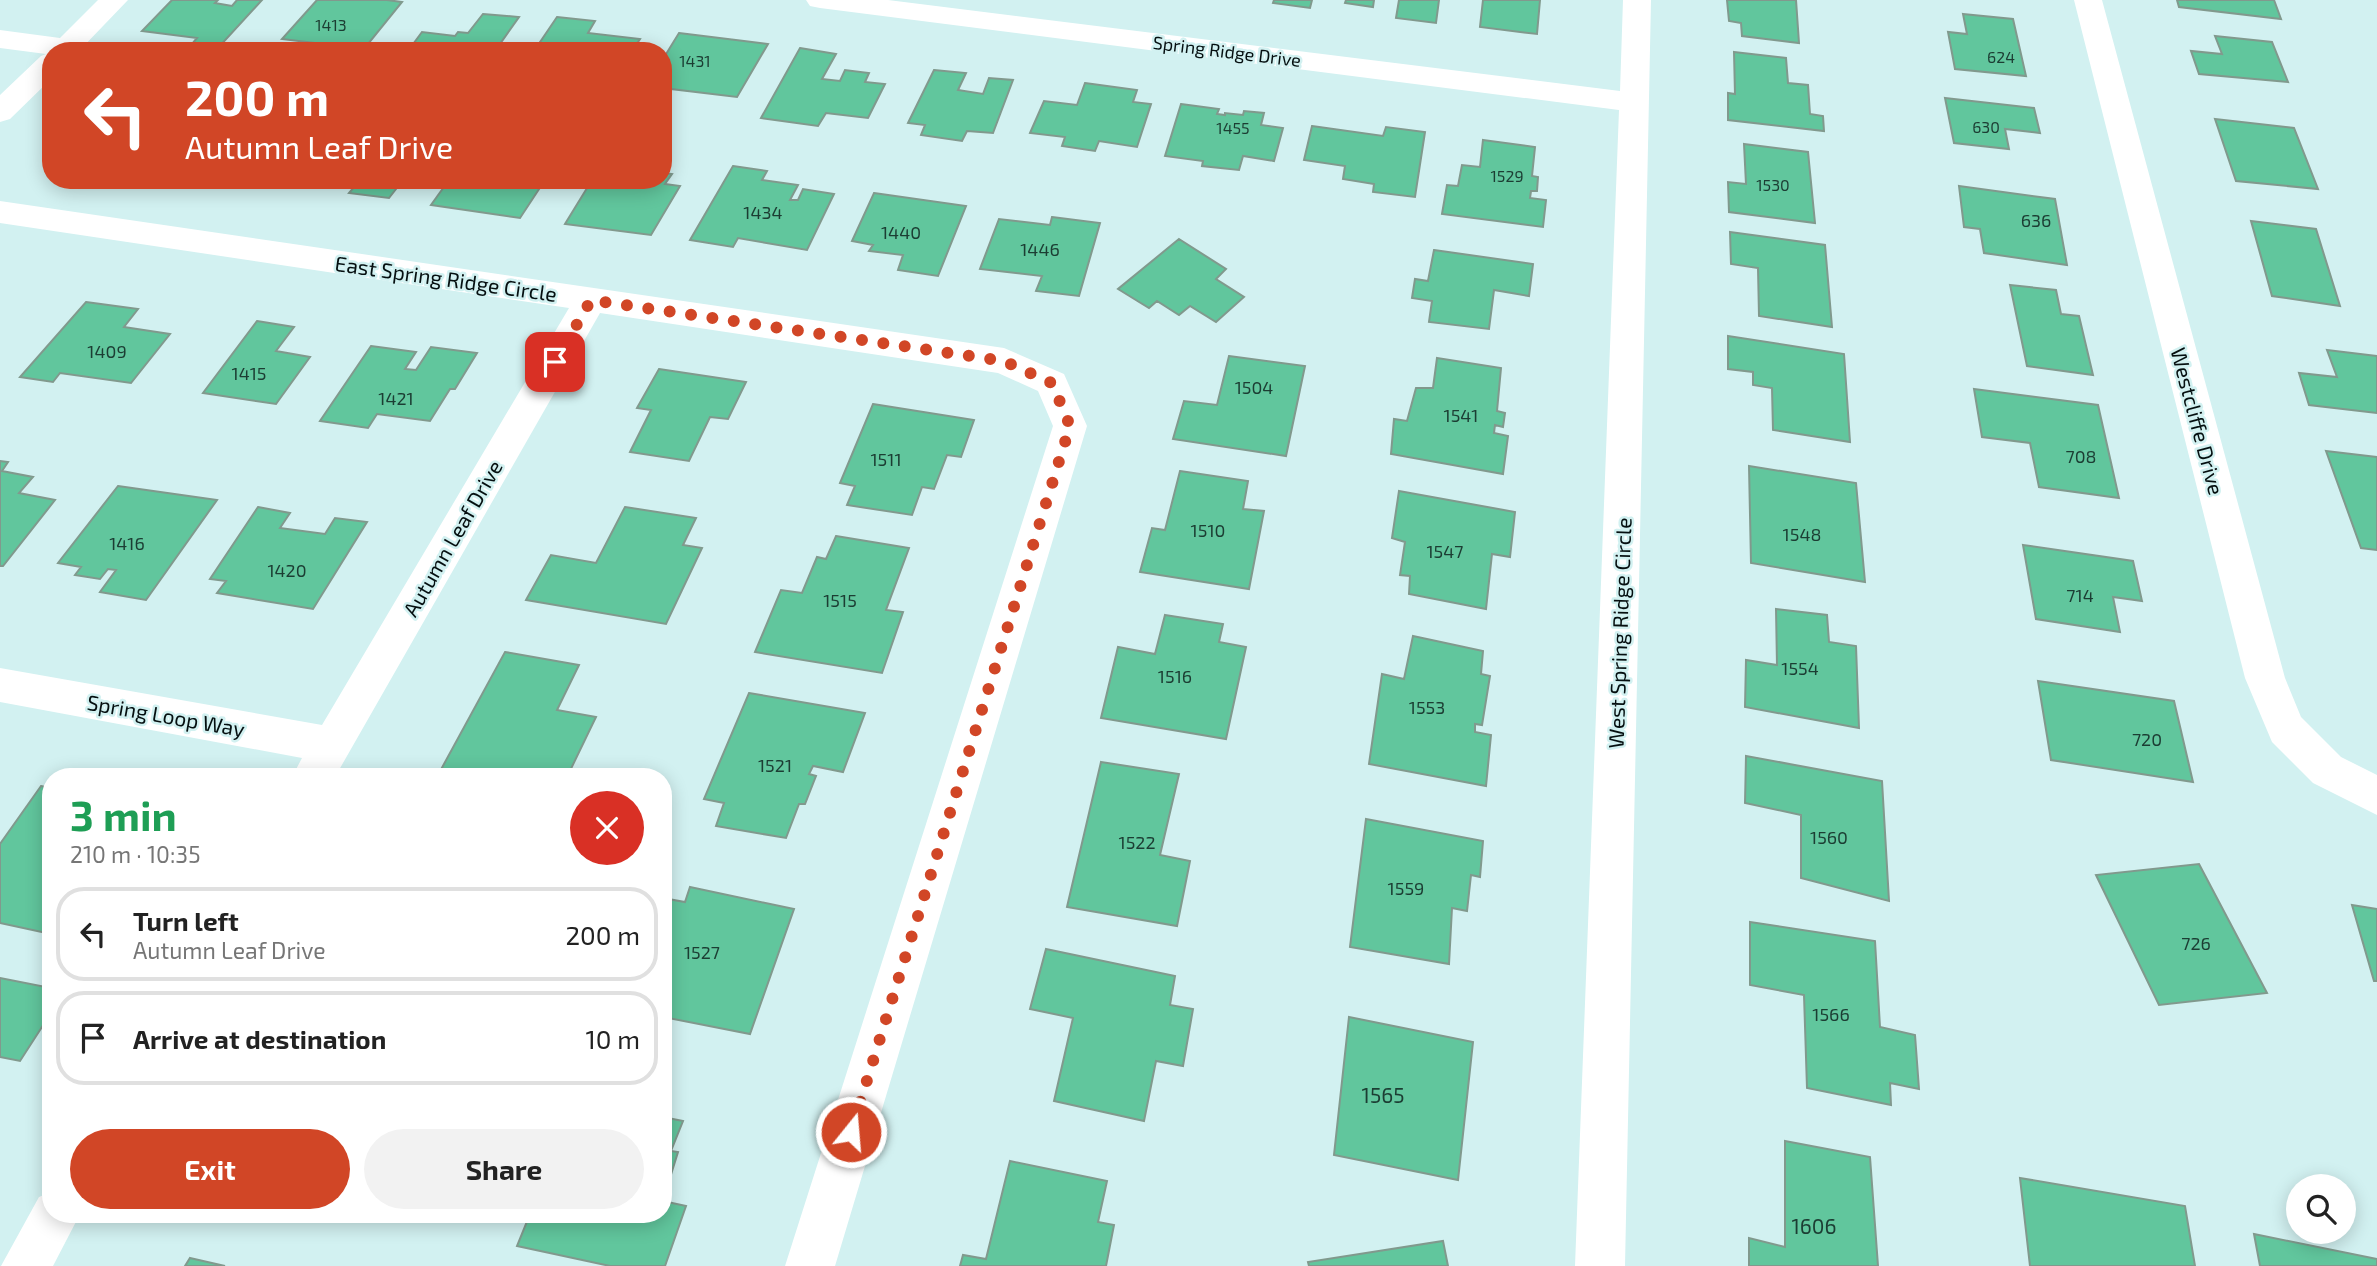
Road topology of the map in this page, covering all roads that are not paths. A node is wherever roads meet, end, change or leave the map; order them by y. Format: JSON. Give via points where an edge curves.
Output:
{"nodes":[{"id":1,"x":114,"y":0,"type":"edge"},
{"id":2,"x":820,"y":0,"type":"edge"},
{"id":3,"x":1637,"y":0,"type":"edge"},
{"id":4,"x":2088,"y":0,"type":"edge"},
{"id":5,"x":0,"y":39,"type":"edge"},
{"id":6,"x":72,"y":42,"type":"edge"},
{"id":7,"x":42,"y":50,"type":"edge"},
{"id":8,"x":42,"y":71,"type":"edge"},
{"id":9,"x":1634,"y":102,"type":"junction"},
{"id":10,"x":0,"y":112,"type":"edge"},
{"id":11,"x":0,"y":212,"type":"edge"},
{"id":12,"x":591,"y":300,"type":"junction"},
{"id":13,"x":0,"y":685,"type":"edge"},
{"id":14,"x":323,"y":761,"type":"edge"},
{"id":15,"x":2377,"y":796,"type":"edge"},
{"id":16,"x":51,"y":1223,"type":"edge"},
{"id":17,"x":26,"y":1266,"type":"edge"},
{"id":18,"x":810,"y":1266,"type":"edge"},
{"id":19,"x":1601,"y":1266,"type":"edge"}],
"edges":[{"from":1,"to":6,"type":"street"},
{"from":2,"to":9,"type":"street","name":"Spring Ridge Drive"},
{"from":3,"to":9,"type":"street","name":"West Spring Ridge Circle"},
{"from":4,"to":15,"type":"street","name":"Westcliffe Drive","via":[[2265,678],[2286,729],[2327,770]]},
{"from":5,"to":7,"type":"street"},
{"from":8,"to":10,"type":"street"},
{"from":9,"to":19,"type":"street","name":"West Spring Ridge Circle"},
{"from":11,"to":12,"type":"street","name":"East Spring Ridge Circle"},
{"from":12,"to":14,"type":"street","name":"Autumn Leaf Drive"},
{"from":12,"to":18,"type":"street","name":"East Spring Ridge Circle","via":[[1004,361],[1052,383],[1070,426]]},
{"from":13,"to":14,"type":"street","name":"Spring Loop Way"},
{"from":16,"to":17,"type":"street"}]}
